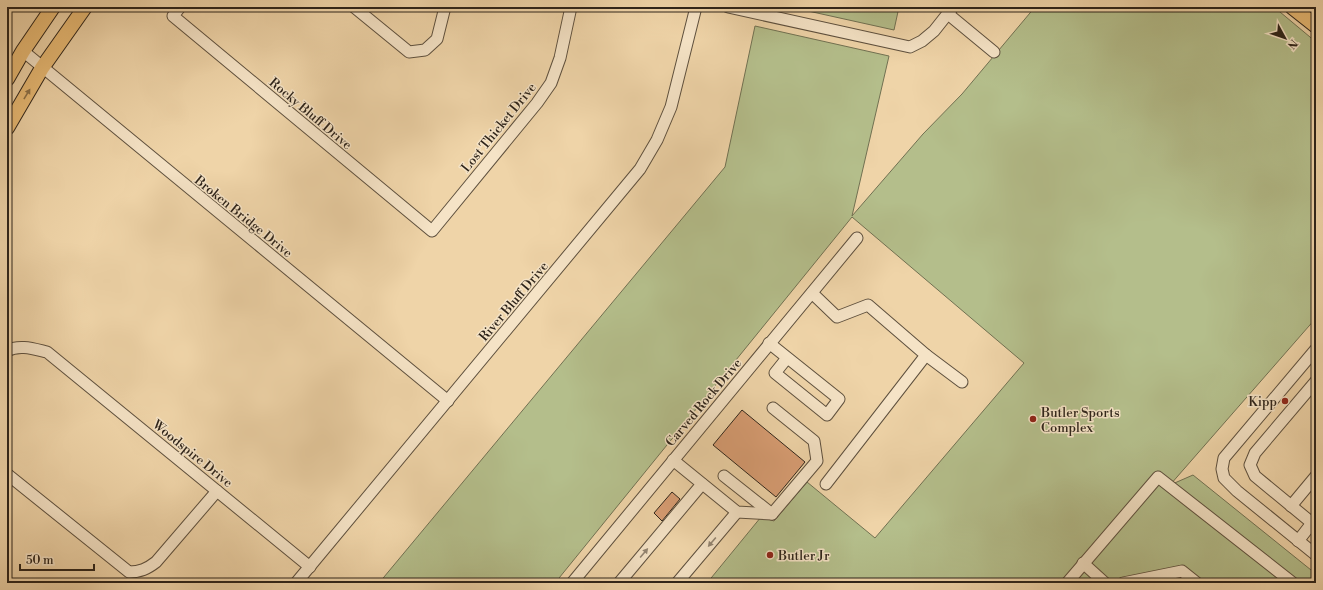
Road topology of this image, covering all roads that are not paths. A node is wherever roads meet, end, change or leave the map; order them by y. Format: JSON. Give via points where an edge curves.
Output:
{"nodes":[{"id":1,"x":53,"y":7,"type":"edge"},
{"id":2,"x":85,"y":7,"type":"edge"},
{"id":3,"x":354,"y":7,"type":"edge"},
{"id":4,"x":445,"y":7,"type":"edge"},
{"id":5,"x":571,"y":7,"type":"edge"},
{"id":6,"x":696,"y":7,"type":"edge"},
{"id":7,"x":728,"y":7,"type":"edge"},
{"id":8,"x":1292,"y":7,"type":"edge"},
{"id":9,"x":950,"y":10,"type":"edge"},
{"id":10,"x":176,"y":11,"type":"edge"},
{"id":11,"x":1316,"y":26,"type":"edge"},
{"id":12,"x":23,"y":51,"type":"junction"},
{"id":13,"x":994,"y":52,"type":"dead end"},
{"id":14,"x":42,"y":68,"type":"junction"},
{"id":15,"x":7,"y":79,"type":"edge"},
{"id":16,"x":7,"y":128,"type":"edge"},
{"id":17,"x":432,"y":231,"type":"joint"},
{"id":18,"x":856,"y":238,"type":"dead end"},
{"id":19,"x":812,"y":293,"type":"junction"},
{"id":20,"x":770,"y":343,"type":"junction"},
{"id":21,"x":1316,"y":349,"type":"edge"},
{"id":22,"x":7,"y":351,"type":"edge"},
{"id":23,"x":926,"y":355,"type":"junction"},
{"id":24,"x":787,"y":358,"type":"junction"},
{"id":25,"x":1316,"y":381,"type":"edge"},
{"id":26,"x":962,"y":382,"type":"dead end"},
{"id":27,"x":448,"y":401,"type":"junction"},
{"id":28,"x":774,"y":408,"type":"dead end"},
{"id":29,"x":673,"y":460,"type":"junction"},
{"id":30,"x":7,"y":474,"type":"edge"},
{"id":31,"x":724,"y":476,"type":"dead end"},
{"id":32,"x":1316,"y":476,"type":"edge"},
{"id":33,"x":702,"y":484,"type":"junction"},
{"id":34,"x":826,"y":484,"type":"dead end"},
{"id":35,"x":217,"y":491,"type":"junction"},
{"id":36,"x":1291,"y":506,"type":"junction"},
{"id":37,"x":737,"y":512,"type":"junction"},
{"id":38,"x":772,"y":514,"type":"junction"},
{"id":39,"x":1314,"y":520,"type":"edge"},
{"id":40,"x":1298,"y":541,"type":"junction"},
{"id":41,"x":1316,"y":555,"type":"edge"},
{"id":42,"x":1083,"y":563,"type":"junction"},
{"id":43,"x":310,"y":567,"type":"junction"},
{"id":44,"x":1289,"y":582,"type":"edge"},
{"id":45,"x":296,"y":583,"type":"edge"},
{"id":46,"x":572,"y":583,"type":"edge"},
{"id":47,"x":619,"y":583,"type":"edge"},
{"id":48,"x":677,"y":583,"type":"edge"},
{"id":49,"x":1066,"y":583,"type":"edge"},
{"id":50,"x":1105,"y":583,"type":"edge"},
{"id":51,"x":1123,"y":583,"type":"edge"},
{"id":52,"x":1197,"y":583,"type":"edge"}],
"edges":[{"from":1,"to":12,"type":"main road"},
{"from":2,"to":14,"type":"main road"},
{"from":3,"to":4,"type":"street","via":[[409,52],[425,50],[437,39]]},
{"from":5,"to":17,"type":"street","name":"Lost Thicket Drive","via":[[560,58],[551,83]]},
{"from":6,"to":27,"type":"street","name":"River Bluff Drive","via":[[671,107],[657,140],[640,169]]},
{"from":7,"to":9,"type":"street","via":[[910,47],[934,31]]},
{"from":8,"to":11,"type":"main road"},
{"from":9,"to":13,"type":"street"},
{"from":10,"to":17,"type":"street","name":"Rocky Bluff Drive"},
{"from":12,"to":14,"type":"street","name":"Broken Bridge Drive"},
{"from":12,"to":15,"type":"main road"},
{"from":16,"to":14,"type":"main road","one_way":true},
{"from":14,"to":27,"type":"street","name":"Broken Bridge Drive"},
{"from":18,"to":19,"type":"street","name":"Carved Rock Drive"},
{"from":19,"to":20,"type":"street","name":"Carved Rock Drive"},
{"from":19,"to":23,"type":"street","via":[[837,317],[868,305]]},
{"from":20,"to":24,"type":"street"},
{"from":20,"to":29,"type":"street","name":"Carved Rock Drive"},
{"from":21,"to":40,"type":"street","via":[[1224,458],[1222,469],[1224,478],[1237,491]]},
{"from":22,"to":35,"type":"street","name":"Woodspire Drive","via":[[11,348],[29,347],[47,352]]},
{"from":23,"to":26,"type":"street"},
{"from":23,"to":34,"type":"street"},
{"from":24,"to":24,"type":"street","via":[[839,400],[827,415],[774,373]]},
{"from":25,"to":36,"type":"street","via":[[1256,454],[1250,465],[1255,476]]},
{"from":27,"to":43,"type":"street","name":"River Bluff Drive"},
{"from":28,"to":38,"type":"street","via":[[814,441],[817,461]]},
{"from":29,"to":33,"type":"street"},
{"from":29,"to":46,"type":"street","name":"Carved Rock Drive"},
{"from":30,"to":35,"type":"street","via":[[128,572],[140,572],[156,562]]},
{"from":31,"to":38,"type":"street"},
{"from":32,"to":36,"type":"street"},
{"from":33,"to":37,"type":"street"},
{"from":47,"to":33,"type":"street","one_way":true},
{"from":35,"to":43,"type":"street","name":"Woodspire Drive"},
{"from":36,"to":39,"type":"street"},
{"from":37,"to":38,"type":"street"},
{"from":37,"to":48,"type":"street","one_way":true},
{"from":39,"to":40,"type":"street"},
{"from":40,"to":41,"type":"street"},
{"from":42,"to":44,"type":"street","via":[[1158,477]]},
{"from":42,"to":49,"type":"street"},
{"from":42,"to":50,"type":"street"},
{"from":43,"to":45,"type":"street","name":"River Bluff Drive"},
{"from":51,"to":52,"type":"street","via":[[1182,571]]}]}
